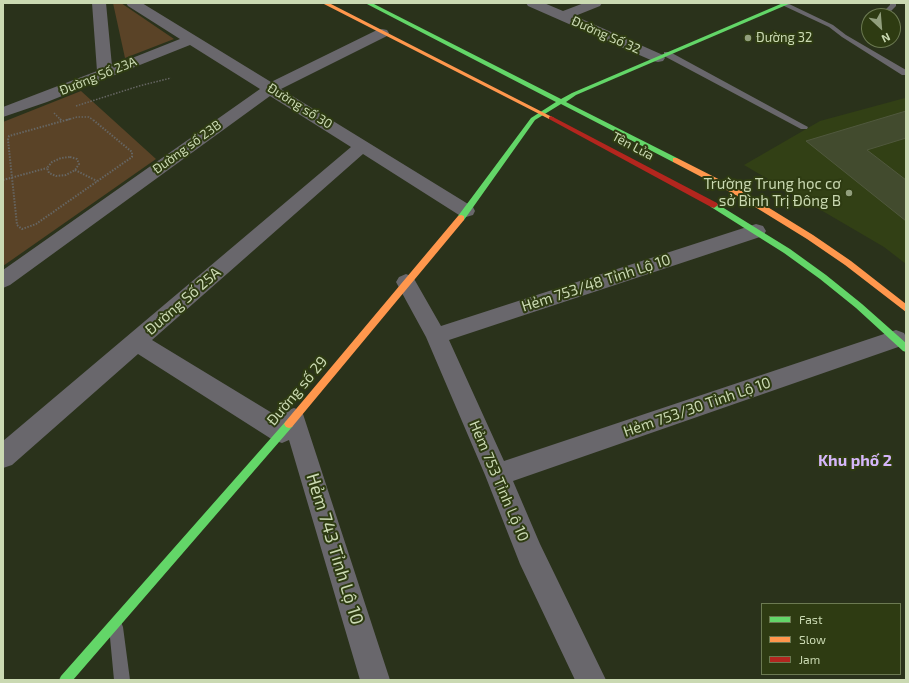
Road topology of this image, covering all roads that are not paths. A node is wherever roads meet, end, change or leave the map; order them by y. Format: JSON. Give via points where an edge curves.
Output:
{"nodes":[{"id":1,"x":99,"y":3,"type":"edge"},
{"id":2,"x":133,"y":3,"type":"edge"},
{"id":3,"x":325,"y":3,"type":"edge"},
{"id":4,"x":368,"y":3,"type":"edge"},
{"id":5,"x":533,"y":3,"type":"edge"},
{"id":6,"x":595,"y":3,"type":"edge"},
{"id":7,"x":786,"y":4,"type":"edge"},
{"id":8,"x":564,"y":16,"type":"junction"},
{"id":9,"x":382,"y":33,"type":"junction"},
{"id":10,"x":192,"y":39,"type":"junction"},
{"id":11,"x":662,"y":56,"type":"junction"},
{"id":12,"x":105,"y":73,"type":"junction"},
{"id":13,"x":905,"y":73,"type":"edge"},
{"id":14,"x":270,"y":88,"type":"junction"},
{"id":15,"x":561,"y":101,"type":"junction"},
{"id":16,"x":3,"y":112,"type":"edge"},
{"id":17,"x":542,"y":113,"type":"junction"},
{"id":18,"x":804,"y":127,"type":"dead end"},
{"id":19,"x":363,"y":145,"type":"junction"},
{"id":20,"x":466,"y":211,"type":"junction"},
{"id":21,"x":756,"y":231,"type":"junction"},
{"id":22,"x":3,"y":280,"type":"edge"},
{"id":23,"x":406,"y":282,"type":"junction"},
{"id":24,"x":906,"y":309,"type":"edge"},
{"id":25,"x":436,"y":336,"type":"junction"},
{"id":26,"x":137,"y":342,"type":"junction"},
{"id":27,"x":901,"y":343,"type":"edge"},
{"id":28,"x":288,"y":425,"type":"junction"},
{"id":29,"x":3,"y":457,"type":"edge"},
{"id":30,"x":498,"y":475,"type":"junction"},
{"id":31,"x":115,"y":623,"type":"junction"},
{"id":32,"x":65,"y":680,"type":"edge"},
{"id":33,"x":122,"y":680,"type":"edge"},
{"id":34,"x":375,"y":680,"type":"edge"},
{"id":35,"x":591,"y":680,"type":"edge"}],
"edges":[{"from":1,"to":12,"type":"street"},
{"from":2,"to":10,"type":"street","name":"Đường số 30"},
{"from":3,"to":9,"type":"main road","name":"Tên Lửa"},
{"from":4,"to":15,"type":"main road","name":"Tên Lửa"},
{"from":5,"to":8,"type":"street","name":"Đường Số 32"},
{"from":6,"to":8,"type":"street"},
{"from":7,"to":11,"type":"main road"},
{"from":7,"to":13,"type":"lane","via":[[831,26]]},
{"from":8,"to":11,"type":"street","name":"Đường Số 32"},
{"from":9,"to":14,"type":"street","name":"Đường số 23B"},
{"from":9,"to":17,"type":"main road","name":"Tên Lửa"},
{"from":10,"to":12,"type":"street","name":"Đường Số 23A"},
{"from":10,"to":14,"type":"street","name":"Đường số 30"},
{"from":11,"to":15,"type":"main road"},
{"from":11,"to":18,"type":"lane"},
{"from":12,"to":16,"type":"street","name":"Đường Số 23A"},
{"from":14,"to":19,"type":"street","name":"Đường số 30"},
{"from":14,"to":22,"type":"street","name":"Đường số 23B"},
{"from":15,"to":17,"type":"main road","name":"Đường số 29"},
{"from":15,"to":24,"type":"main road","name":"Tên Lửa","via":[[703,173],[774,213],[848,263]]},
{"from":17,"to":20,"type":"main road","name":"Đường số 29","via":[[533,120]]},
{"from":17,"to":21,"type":"main road","name":"Tên Lửa","via":[[684,188]]},
{"from":19,"to":20,"type":"street","name":"Đường số 30"},
{"from":19,"to":26,"type":"street","name":"Đường Số 25A"},
{"from":20,"to":23,"type":"main road","name":"Đường số 29"},
{"from":21,"to":25,"type":"street","name":"Hẻm 753/48 Tỉnh Lộ 10"},
{"from":21,"to":27,"type":"main road","name":"Tên Lửa","via":[[823,277]]},
{"from":23,"to":25,"type":"street","name":"Hẻm 753 Tỉnh Lộ 10"},
{"from":23,"to":28,"type":"main road","name":"Đường số 29"},
{"from":25,"to":30,"type":"street","name":"Hẻm 753 Tỉnh Lộ 10"},
{"from":26,"to":28,"type":"street"},
{"from":26,"to":29,"type":"street","name":"Đường Số 25A"},
{"from":27,"to":30,"type":"street","name":"Hẻm 753/30 Tỉnh Lộ 10"},
{"from":28,"to":31,"type":"main road","name":"Đường số 29"},
{"from":28,"to":34,"type":"street","name":"Hẻm 743 Tỉnh Lộ 10"},
{"from":30,"to":35,"type":"street","name":"Hẻm 753 Tỉnh Lộ 10","via":[[530,554]]},
{"from":31,"to":32,"type":"main road","name":"Đường số 29"},
{"from":31,"to":33,"type":"lane"}]}
